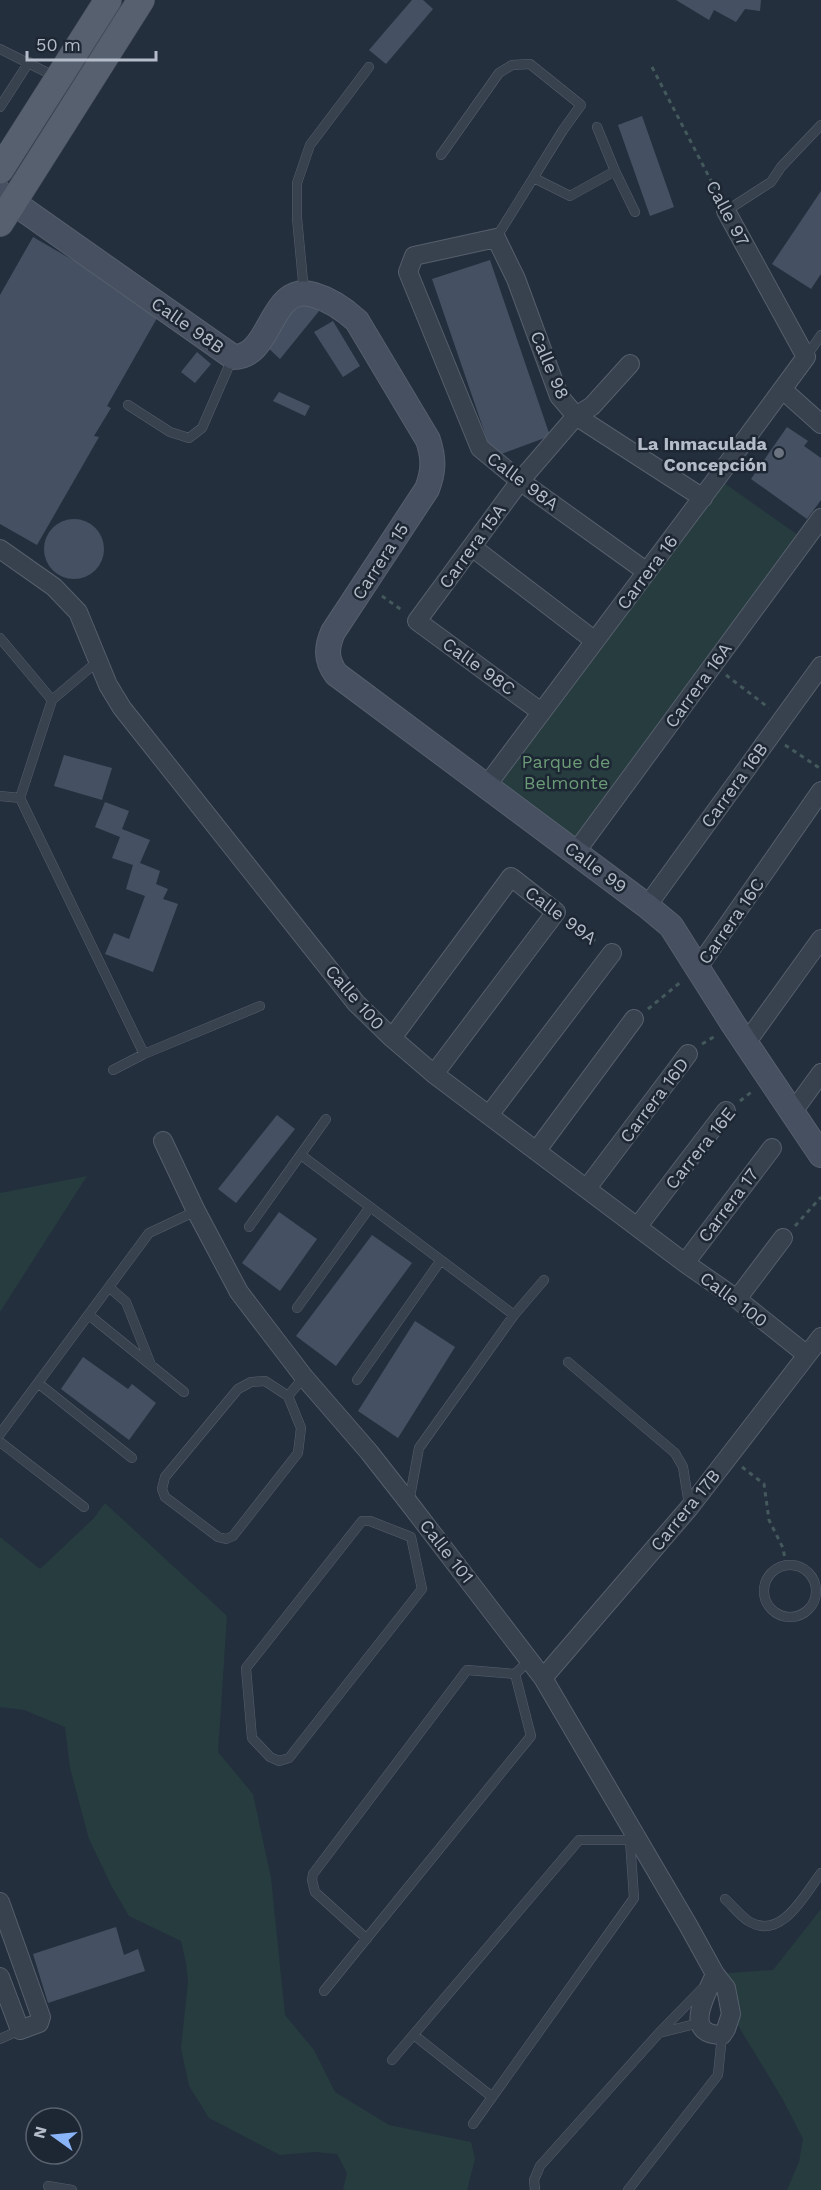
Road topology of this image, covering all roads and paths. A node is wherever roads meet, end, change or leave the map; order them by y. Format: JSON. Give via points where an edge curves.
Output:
{"nodes":[{"id":1,"x":108,"y":0,"type":"edge"},
{"id":2,"x":141,"y":0,"type":"edge"},
{"id":3,"x":0,"y":49,"type":"edge"},
{"id":4,"x":29,"y":62,"type":"junction"},
{"id":5,"x":369,"y":67,"type":"dead end"},
{"id":6,"x":652,"y":67,"type":"dead end"},
{"id":7,"x":58,"y":78,"type":"junction"},
{"id":8,"x":0,"y":107,"type":"edge"},
{"id":9,"x":821,"y":125,"type":"edge"},
{"id":10,"x":597,"y":127,"type":"dead end"},
{"id":11,"x":441,"y":155,"type":"dead end"},
{"id":12,"x":0,"y":170,"type":"edge"},
{"id":13,"x":615,"y":171,"type":"junction"},
{"id":14,"x":534,"y":178,"type":"junction"},
{"id":15,"x":5,"y":206,"type":"edge"},
{"id":16,"x":726,"y":211,"type":"junction"},
{"id":17,"x":635,"y":212,"type":"dead end"},
{"id":18,"x":496,"y":238,"type":"junction"},
{"id":19,"x":304,"y":292,"type":"junction"},
{"id":20,"x":821,"y":335,"type":"edge"},
{"id":21,"x":233,"y":357,"type":"junction"},
{"id":22,"x":806,"y":357,"type":"junction"},
{"id":23,"x":630,"y":364,"type":"dead end"},
{"id":24,"x":783,"y":390,"type":"junction"},
{"id":25,"x":129,"y":405,"type":"dead end"},
{"id":26,"x":576,"y":416,"type":"junction"},
{"id":27,"x":821,"y":424,"type":"edge"},
{"id":28,"x":520,"y":481,"type":"junction"},
{"id":29,"x":703,"y":498,"type":"junction"},
{"id":30,"x":821,"y":518,"type":"edge"},
{"id":31,"x":472,"y":547,"type":"junction"},
{"id":32,"x":0,"y":549,"type":"edge"},
{"id":33,"x":647,"y":572,"type":"junction"},
{"id":34,"x":366,"y":584,"type":"junction"},
{"id":35,"x":417,"y":621,"type":"junction"},
{"id":36,"x":333,"y":632,"type":"joint"},
{"id":37,"x":0,"y":638,"type":"edge"},
{"id":38,"x":595,"y":641,"type":"junction"},
{"id":39,"x":98,"y":661,"type":"junction"},
{"id":40,"x":713,"y":666,"type":"junction"},
{"id":41,"x":821,"y":666,"type":"edge"},
{"id":42,"x":52,"y":700,"type":"junction"},
{"id":43,"x":541,"y":712,"type":"junction"},
{"id":44,"x":782,"y":718,"type":"junction"},
{"id":45,"x":770,"y":735,"type":"junction"},
{"id":46,"x":821,"y":769,"type":"edge"},
{"id":47,"x":487,"y":784,"type":"junction"},
{"id":48,"x":821,"y":791,"type":"edge"},
{"id":49,"x":0,"y":796,"type":"edge"},
{"id":50,"x":20,"y":798,"type":"junction"},
{"id":51,"x":575,"y":853,"type":"junction"},
{"id":52,"x":647,"y":906,"type":"junction"},
{"id":53,"x":556,"y":912,"type":"junction"},
{"id":54,"x":821,"y":939,"type":"edge"},
{"id":55,"x":612,"y":953,"type":"joint"},
{"id":56,"x":697,"y":969,"type":"junction"},
{"id":57,"x":260,"y":1006,"type":"dead end"},
{"id":58,"x":634,"y":1020,"type":"joint"},
{"id":59,"x":739,"y":1033,"type":"junction"},
{"id":60,"x":392,"y":1038,"type":"junction"},
{"id":61,"x":144,"y":1054,"type":"junction"},
{"id":62,"x":688,"y":1054,"type":"joint"},
{"id":63,"x":113,"y":1070,"type":"dead end"},
{"id":64,"x":821,"y":1073,"type":"edge"},
{"id":65,"x":434,"y":1074,"type":"junction"},
{"id":66,"x":770,"y":1078,"type":"junction"},
{"id":67,"x":726,"y":1111,"type":"joint"},
{"id":68,"x":792,"y":1113,"type":"junction"},
{"id":69,"x":489,"y":1115,"type":"junction"},
{"id":70,"x":327,"y":1119,"type":"dead end"},
{"id":71,"x":163,"y":1141,"type":"dead end"},
{"id":72,"x":772,"y":1148,"type":"dead end"},
{"id":73,"x":537,"y":1150,"type":"junction"},
{"id":74,"x":301,"y":1155,"type":"junction"},
{"id":75,"x":821,"y":1155,"type":"edge"},
{"id":76,"x":587,"y":1188,"type":"junction"},
{"id":77,"x":821,"y":1197,"type":"edge"},
{"id":78,"x":370,"y":1207,"type":"junction"},
{"id":79,"x":196,"y":1211,"type":"junction"},
{"id":80,"x":638,"y":1226,"type":"junction"},
{"id":81,"x":249,"y":1227,"type":"dead end"},
{"id":82,"x":783,"y":1238,"type":"joint"},
{"id":83,"x":441,"y":1260,"type":"junction"},
{"id":84,"x":685,"y":1263,"type":"junction"},
{"id":85,"x":544,"y":1280,"type":"dead end"},
{"id":86,"x":110,"y":1288,"type":"junction"},
{"id":87,"x":737,"y":1299,"type":"junction"},
{"id":88,"x":297,"y":1308,"type":"dead end"},
{"id":89,"x":89,"y":1315,"type":"junction"},
{"id":90,"x":514,"y":1315,"type":"junction"},
{"id":91,"x":821,"y":1337,"type":"edge"},
{"id":92,"x":807,"y":1355,"type":"junction"},
{"id":93,"x":568,"y":1362,"type":"dead end"},
{"id":94,"x":152,"y":1367,"type":"junction"},
{"id":95,"x":304,"y":1377,"type":"junction"},
{"id":96,"x":357,"y":1380,"type":"dead end"},
{"id":97,"x":38,"y":1383,"type":"junction"},
{"id":98,"x":184,"y":1392,"type":"dead end"},
{"id":99,"x":288,"y":1396,"type":"junction"},
{"id":100,"x":0,"y":1434,"type":"edge"},
{"id":101,"x":0,"y":1442,"type":"edge"},
{"id":102,"x":729,"y":1456,"type":"junction"},
{"id":103,"x":132,"y":1458,"type":"dead end"},
{"id":104,"x":409,"y":1503,"type":"junction"},
{"id":105,"x":84,"y":1507,"type":"dead end"},
{"id":106,"x":689,"y":1508,"type":"junction"},
{"id":107,"x":423,"y":1522,"type":"junction"},
{"id":108,"x":411,"y":1536,"type":"junction"},
{"id":109,"x":786,"y":1564,"type":"junction"},
{"id":110,"x":812,"y":1605,"type":"junction"},
{"id":111,"x":821,"y":1611,"type":"edge"},
{"id":112,"x":530,"y":1660,"type":"junction"},
{"id":113,"x":515,"y":1674,"type":"junction"},
{"id":114,"x":543,"y":1678,"type":"junction"},
{"id":115,"x":633,"y":1838,"type":"junction"},
{"id":116,"x":821,"y":1873,"type":"edge"},
{"id":117,"x":725,"y":1899,"type":"dead end"},
{"id":118,"x":0,"y":1902,"type":"edge"},
{"id":119,"x":367,"y":1939,"type":"junction"},
{"id":120,"x":715,"y":1974,"type":"junction"},
{"id":121,"x":0,"y":1977,"type":"edge"},
{"id":122,"x":702,"y":1989,"type":"dead end"},
{"id":123,"x":324,"y":1990,"type":"dead end"},
{"id":124,"x":699,"y":2023,"type":"junction"},
{"id":125,"x":20,"y":2030,"type":"junction"},
{"id":126,"x":659,"y":2033,"type":"junction"},
{"id":127,"x":414,"y":2035,"type":"junction"},
{"id":128,"x":722,"y":2035,"type":"junction"},
{"id":129,"x":0,"y":2039,"type":"edge"},
{"id":130,"x":392,"y":2060,"type":"dead end"},
{"id":131,"x":491,"y":2096,"type":"junction"},
{"id":132,"x":473,"y":2124,"type":"dead end"},
{"id":133,"x":48,"y":2186,"type":"dead end"},
{"id":134,"x":72,"y":2190,"type":"edge"},
{"id":135,"x":535,"y":2190,"type":"edge"},
{"id":136,"x":628,"y":2190,"type":"edge"}],
"edges":[{"from":1,"to":7,"type":"main road"},
{"from":2,"to":15,"type":"main road"},
{"from":3,"to":4,"type":"lane"},
{"from":4,"to":7,"type":"lane"},
{"from":4,"to":8,"type":"lane"},
{"from":5,"to":19,"type":"lane","via":[[310,145],[297,183]]},
{"from":6,"to":16,"type":"path","name":"Calle 97"},
{"from":7,"to":12,"type":"main road"},
{"from":9,"to":16,"type":"lane","via":[[771,182]]},
{"from":10,"to":13,"type":"lane"},
{"from":11,"to":14,"type":"lane","via":[[499,73],[512,65],[530,64],[581,105]]},
{"from":13,"to":14,"type":"lane","via":[[570,196]]},
{"from":13,"to":17,"type":"lane"},
{"from":14,"to":18,"type":"lane"},
{"from":15,"to":21,"type":"street","name":"Calle 98B"},
{"from":16,"to":22,"type":"street","name":"Calle 97"},
{"from":18,"to":26,"type":"street","name":"Calle 98","via":[[516,279],[560,396]]},
{"from":18,"to":28,"type":"street","name":"Calle 98A","via":[[414,256],[408,272],[480,448]]},
{"from":19,"to":21,"type":"street","name":"Calle 98B","via":[[295,293],[283,305],[251,353]]},
{"from":19,"to":34,"type":"street","name":"Carrera 15","via":[[324,298],[357,321],[432,453],[432,475],[427,489]]},
{"from":20,"to":22,"type":"lane"},
{"from":21,"to":25,"type":"lane","via":[[202,428],[189,438],[170,432]]},
{"from":22,"to":24,"type":"street","name":"Carrera 16"},
{"from":23,"to":26,"type":"street","name":"Carrera 15A","via":[[592,406]]},
{"from":24,"to":27,"type":"street"},
{"from":24,"to":29,"type":"street","name":"Carrera 16"},
{"from":26,"to":28,"type":"street","name":"Carrera 15A"},
{"from":26,"to":29,"type":"street","name":"Calle 98"},
{"from":28,"to":31,"type":"street","name":"Carrera 15A"},
{"from":28,"to":33,"type":"street","name":"Calle 98A"},
{"from":29,"to":33,"type":"street","name":"Carrera 16"},
{"from":30,"to":40,"type":"street","name":"Carrera 16A"},
{"from":31,"to":35,"type":"street","name":"Carrera 15A"},
{"from":31,"to":38,"type":"street"},
{"from":32,"to":39,"type":"street","name":"Calle 100","via":[[54,587],[78,612]]},
{"from":33,"to":38,"type":"street","name":"Carrera 16"},
{"from":34,"to":35,"type":"path"},
{"from":34,"to":36,"type":"street","name":"Carrera 15"},
{"from":35,"to":43,"type":"street","name":"Calle 98C"},
{"from":36,"to":47,"type":"street","name":"Calle 99","via":[[328,659],[336,674]]},
{"from":37,"to":42,"type":"lane"},
{"from":38,"to":43,"type":"street","name":"Carrera 16"},
{"from":39,"to":42,"type":"lane"},
{"from":39,"to":60,"type":"street","name":"Calle 100","via":[[108,686],[142,733],[356,1003]]},
{"from":40,"to":44,"type":"path"},
{"from":40,"to":51,"type":"street","name":"Carrera 16A"},
{"from":41,"to":44,"type":"street","name":"Carrera 16B"},
{"from":42,"to":50,"type":"lane"},
{"from":43,"to":47,"type":"street","name":"Carrera 16"},
{"from":44,"to":45,"type":"street","name":"Carrera 16B"},
{"from":45,"to":46,"type":"path"},
{"from":45,"to":52,"type":"street","name":"Carrera 16B"},
{"from":47,"to":51,"type":"street","name":"Calle 99"},
{"from":48,"to":56,"type":"street","name":"Carrera 16C"},
{"from":49,"to":50,"type":"lane"},
{"from":50,"to":61,"type":"lane"},
{"from":51,"to":52,"type":"street","name":"Calle 99"},
{"from":52,"to":56,"type":"street","name":"Calle 99","via":[[671,926]]},
{"from":53,"to":55,"type":"path","name":"Calle 99A"},
{"from":53,"to":60,"type":"street","name":"Calle 99A","via":[[511,877]]},
{"from":53,"to":65,"type":"street"},
{"from":54,"to":59,"type":"street"},
{"from":55,"to":69,"type":"street"},
{"from":56,"to":58,"type":"path","name":"Carrera 16C"},
{"from":56,"to":59,"type":"street","name":"Calle 99"},
{"from":57,"to":61,"type":"lane"},
{"from":58,"to":73,"type":"street"},
{"from":59,"to":62,"type":"path","name":"Carrera 16D"},
{"from":59,"to":66,"type":"street","name":"Calle 99"},
{"from":60,"to":65,"type":"street","name":"Calle 100"},
{"from":61,"to":63,"type":"lane"},
{"from":62,"to":76,"type":"street","name":"Carrera 16D"},
{"from":64,"to":68,"type":"street"},
{"from":65,"to":69,"type":"street","name":"Calle 100"},
{"from":66,"to":67,"type":"path","name":"Carrera 16E"},
{"from":66,"to":68,"type":"street","name":"Calle 99"},
{"from":67,"to":80,"type":"street","name":"Carrera 16E"},
{"from":68,"to":75,"type":"street","name":"Calle 99"},
{"from":69,"to":73,"type":"street","name":"Calle 100"},
{"from":70,"to":74,"type":"lane"},
{"from":71,"to":79,"type":"street","name":"Calle 101"},
{"from":72,"to":84,"type":"street","name":"Carrera 17"},
{"from":73,"to":76,"type":"street","name":"Calle 100"},
{"from":74,"to":78,"type":"lane"},
{"from":74,"to":81,"type":"lane"},
{"from":76,"to":80,"type":"street","name":"Calle 100"},
{"from":77,"to":82,"type":"path"},
{"from":78,"to":83,"type":"lane"},
{"from":78,"to":88,"type":"lane"},
{"from":79,"to":86,"type":"lane","via":[[149,1233]]},
{"from":79,"to":95,"type":"street","name":"Calle 101","via":[[239,1292]]},
{"from":80,"to":84,"type":"street","name":"Calle 100"},
{"from":82,"to":87,"type":"street"},
{"from":83,"to":90,"type":"lane"},
{"from":83,"to":96,"type":"lane"},
{"from":84,"to":87,"type":"street","name":"Calle 100"},
{"from":85,"to":90,"type":"lane"},
{"from":86,"to":89,"type":"lane"},
{"from":86,"to":94,"type":"lane","via":[[126,1302]]},
{"from":87,"to":92,"type":"street","name":"Calle 100"},
{"from":89,"to":94,"type":"lane"},
{"from":89,"to":97,"type":"lane"},
{"from":90,"to":104,"type":"lane","via":[[419,1448]]},
{"from":91,"to":92,"type":"street","name":"Carrera 17B"},
{"from":92,"to":102,"type":"street","name":"Carrera 17B"},
{"from":93,"to":106,"type":"lane","via":[[675,1453],[683,1467]]},
{"from":94,"to":98,"type":"lane"},
{"from":95,"to":99,"type":"lane"},
{"from":95,"to":104,"type":"street","name":"Calle 101"},
{"from":97,"to":100,"type":"lane"},
{"from":97,"to":103,"type":"lane"},
{"from":99,"to":99,"type":"lane","via":[[301,1428],[298,1453],[233,1536],[218,1537],[165,1497],[165,1477],[238,1389],[250,1382],[265,1381]]},
{"from":101,"to":105,"type":"lane"},
{"from":102,"to":106,"type":"street","name":"Carrera 17B"},
{"from":102,"to":109,"type":"path","via":[[764,1484],[769,1520]]},
{"from":104,"to":107,"type":"street","name":"Calle 101"},
{"from":106,"to":114,"type":"street","name":"Carrera 17B"},
{"from":107,"to":108,"type":"lane"},
{"from":107,"to":112,"type":"street","name":"Calle 101"},
{"from":108,"to":108,"type":"lane","via":[[362,1521],[246,1668],[252,1738],[270,1757],[279,1761],[289,1758],[422,1589]]},
{"from":109,"to":110,"type":"lane","via":[[798,1565],[814,1581]]},
{"from":109,"to":110,"type":"lane","via":[[768,1575],[764,1599],[780,1616],[804,1613]]},
{"from":110,"to":111,"type":"lane"},
{"from":112,"to":113,"type":"lane"},
{"from":112,"to":114,"type":"street","name":"Calle 101"},
{"from":113,"to":119,"type":"lane","via":[[531,1736]]},
{"from":113,"to":119,"type":"lane","via":[[467,1670],[313,1874],[315,1892]]},
{"from":114,"to":115,"type":"street","name":"Calle 101"},
{"from":115,"to":120,"type":"street","name":"Calle 101"},
{"from":115,"to":127,"type":"lane","via":[[579,1840]]},
{"from":115,"to":131,"type":"lane","via":[[634,1898]]},
{"from":116,"to":117,"type":"lane","via":[[786,1920],[767,1927],[750,1922]]},
{"from":118,"to":125,"type":"street","via":[[42,2020]]},
{"from":119,"to":123,"type":"lane"},
{"from":120,"to":124,"type":"street","via":[[699,2013]]},
{"from":120,"to":128,"type":"street","name":"Calle 101","via":[[726,1988],[731,2014]]},
{"from":121,"to":125,"type":"street"},
{"from":122,"to":126,"type":"lane"},
{"from":124,"to":126,"type":"lane"},
{"from":124,"to":128,"type":"street","via":[[704,2031]]},
{"from":125,"to":129,"type":"lane"},
{"from":126,"to":135,"type":"lane","via":[[540,2166],[534,2180]]},
{"from":127,"to":130,"type":"lane"},
{"from":127,"to":131,"type":"lane"},
{"from":128,"to":136,"type":"lane","via":[[718,2075]]},
{"from":131,"to":132,"type":"lane"},
{"from":133,"to":134,"type":"lane"}]}
